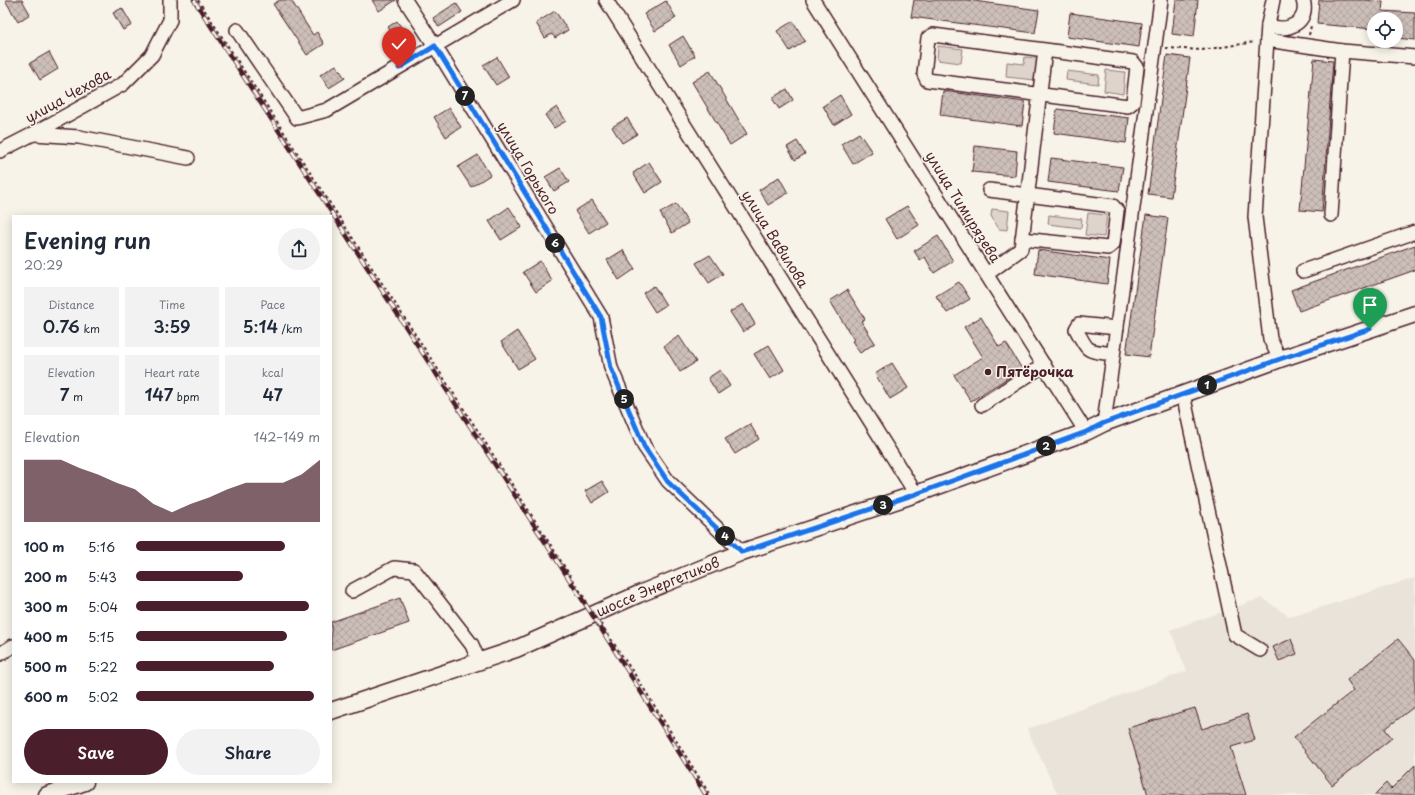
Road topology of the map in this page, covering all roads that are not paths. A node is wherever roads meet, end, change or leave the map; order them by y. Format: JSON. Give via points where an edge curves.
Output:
{"nodes":[{"id":1,"x":170,"y":0,"type":"edge"},
{"id":2,"x":405,"y":0,"type":"edge"},
{"id":3,"x":513,"y":0,"type":"edge"},
{"id":4,"x":606,"y":0,"type":"edge"},
{"id":5,"x":813,"y":0,"type":"edge"},
{"id":6,"x":1161,"y":0,"type":"edge"},
{"id":7,"x":1274,"y":0,"type":"edge"},
{"id":8,"x":1303,"y":0,"type":"edge"},
{"id":9,"x":1268,"y":25,"type":"junction"},
{"id":10,"x":237,"y":30,"type":"dead end"},
{"id":11,"x":1267,"y":40,"type":"junction"},
{"id":12,"x":435,"y":46,"type":"junction"},
{"id":13,"x":1045,"y":50,"type":"junction"},
{"id":14,"x":1342,"y":51,"type":"junction"},
{"id":15,"x":1415,"y":57,"type":"edge"},
{"id":16,"x":1040,"y":94,"type":"junction"},
{"id":17,"x":33,"y":134,"type":"junction"},
{"id":18,"x":0,"y":151,"type":"edge"},
{"id":19,"x":188,"y":158,"type":"dead end"},
{"id":20,"x":989,"y":190,"type":"dead end"},
{"id":21,"x":1028,"y":195,"type":"junction"},
{"id":22,"x":1331,"y":215,"type":"dead end"},
{"id":23,"x":1415,"y":232,"type":"edge"},
{"id":24,"x":1022,"y":239,"type":"junction"},
{"id":25,"x":1303,"y":271,"type":"dead end"},
{"id":26,"x":987,"y":274,"type":"junction"},
{"id":27,"x":1415,"y":314,"type":"edge"},
{"id":28,"x":1117,"y":328,"type":"junction"},
{"id":29,"x":1113,"y":354,"type":"junction"},
{"id":30,"x":1280,"y":359,"type":"junction"},
{"id":31,"x":1044,"y":365,"type":"junction"},
{"id":32,"x":1183,"y":394,"type":"junction"},
{"id":33,"x":982,"y":405,"type":"dead end"},
{"id":34,"x":1104,"y":423,"type":"junction"},
{"id":35,"x":1086,"y":432,"type":"junction"},
{"id":36,"x":916,"y":494,"type":"junction"},
{"id":37,"x":742,"y":552,"type":"junction"},
{"id":38,"x":352,"y":591,"type":"dead end"},
{"id":39,"x":12,"y":647,"type":"edge"},
{"id":40,"x":1260,"y":650,"type":"dead end"},
{"id":41,"x":0,"y":654,"type":"edge"},
{"id":42,"x":479,"y":662,"type":"junction"},
{"id":43,"x":332,"y":711,"type":"edge"},
{"id":44,"x":82,"y":783,"type":"edge"},
{"id":45,"x":47,"y":795,"type":"edge"}],
"edges":[{"from":1,"to":17,"type":"street","name":"улица Чехова","via":[[170,20],[152,55],[123,84]]},
{"from":2,"to":12,"type":"street","name":"улица Горького"},
{"from":3,"to":12,"type":"street"},
{"from":4,"to":36,"type":"street","name":"улица Вавилова"},
{"from":5,"to":26,"type":"street","name":"улица Тимирязева"},
{"from":6,"to":28,"type":"street"},
{"from":7,"to":9,"type":"street"},
{"from":8,"to":9,"type":"street","via":[[1304,10],[1297,23],[1283,29]]},
{"from":9,"to":11,"type":"street"},
{"from":10,"to":12,"type":"street","via":[[298,118],[327,110]]},
{"from":11,"to":14,"type":"street"},
{"from":11,"to":30,"type":"street","via":[[1255,217],[1270,339]]},
{"from":12,"to":37,"type":"street","name":"улица Горького","via":[[601,317],[611,368],[644,446],[668,482]]},
{"from":13,"to":16,"type":"street"},
{"from":13,"to":16,"type":"street","via":[[1132,62],[1137,67],[1136,81],[1133,102],[1128,106]]},
{"from":13,"to":16,"type":"street","via":[[933,35],[928,38],[927,46],[924,74],[927,80]]},
{"from":14,"to":15,"type":"street"},
{"from":14,"to":22,"type":"street"},
{"from":16,"to":21,"type":"street"},
{"from":17,"to":18,"type":"street","name":"улица Чехова"},
{"from":17,"to":19,"type":"street","via":[[79,136]]},
{"from":20,"to":21,"type":"street"},
{"from":21,"to":24,"type":"street"},
{"from":21,"to":24,"type":"street","via":[[1113,206],[1117,211],[1113,244],[1108,248]]},
{"from":23,"to":25,"type":"street"},
{"from":24,"to":26,"type":"street","via":[[1021,249]]},
{"from":26,"to":31,"type":"street","name":"улица Тимирязева"},
{"from":27,"to":30,"type":"main road","name":"шоссе Энергетиков"},
{"from":28,"to":29,"type":"street"},
{"from":28,"to":29,"type":"street","via":[[1079,324],[1076,329],[1090,351]]},
{"from":29,"to":34,"type":"street"},
{"from":30,"to":32,"type":"main road","name":"шоссе Энергетиков"},
{"from":31,"to":33,"type":"street"},
{"from":31,"to":35,"type":"street","name":"улица Тимирязева"},
{"from":32,"to":34,"type":"main road","name":"шоссе Энергетиков"},
{"from":32,"to":40,"type":"street","via":[[1235,635]]},
{"from":34,"to":35,"type":"main road","name":"шоссе Энергетиков"},
{"from":35,"to":36,"type":"main road","name":"шоссе Энергетиков"},
{"from":36,"to":37,"type":"main road","name":"шоссе Энергетиков"},
{"from":37,"to":42,"type":"main road","name":"шоссе Энергетиков","via":[[639,594],[516,649]]},
{"from":38,"to":42,"type":"street","via":[[394,568],[414,570],[472,645]]},
{"from":39,"to":41,"type":"street"},
{"from":42,"to":43,"type":"main road","name":"шоссе Энергетиков"},
{"from":44,"to":45,"type":"main road"}]}
